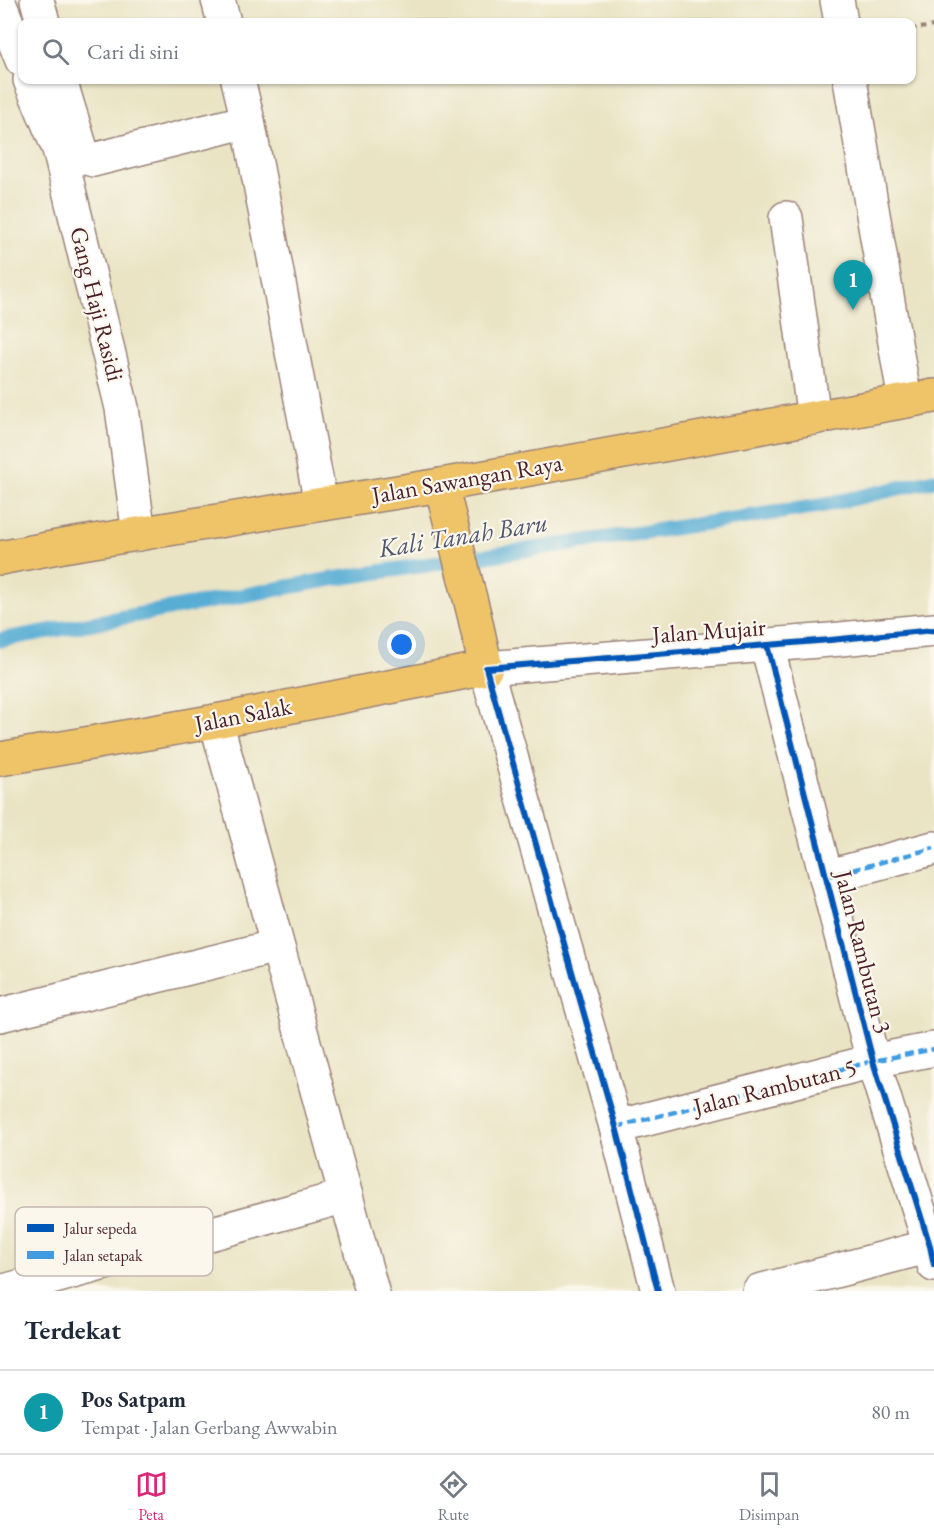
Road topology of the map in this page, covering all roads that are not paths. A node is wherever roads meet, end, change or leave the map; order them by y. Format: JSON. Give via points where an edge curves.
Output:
{"nodes":[{"id":1,"x":37,"y":0,"type":"edge"},
{"id":2,"x":218,"y":0,"type":"edge"},
{"id":3,"x":837,"y":0,"type":"edge"},
{"id":4,"x":0,"y":5,"type":"edge"},
{"id":5,"x":43,"y":18,"type":"edge"},
{"id":6,"x":223,"y":18,"type":"edge"},
{"id":7,"x":840,"y":18,"type":"edge"},
{"id":8,"x":18,"y":50,"type":"edge"},
{"id":9,"x":32,"y":84,"type":"edge"},
{"id":10,"x":61,"y":84,"type":"edge"},
{"id":11,"x":239,"y":84,"type":"edge"},
{"id":12,"x":851,"y":84,"type":"edge"},
{"id":13,"x":248,"y":122,"type":"junction"},
{"id":14,"x":786,"y":218,"type":"dead end"},
{"id":15,"x":920,"y":399,"type":"edge"},
{"id":16,"x":814,"y":417,"type":"junction"},
{"id":17,"x":441,"y":485,"type":"junction"},
{"id":18,"x":321,"y":504,"type":"junction"},
{"id":19,"x":139,"y":534,"type":"junction"},
{"id":20,"x":0,"y":558,"type":"edge"},
{"id":21,"x":934,"y":630,"type":"edge"},
{"id":22,"x":767,"y":645,"type":"junction"},
{"id":23,"x":486,"y":668,"type":"junction"},
{"id":24,"x":216,"y":721,"type":"junction"},
{"id":25,"x":0,"y":759,"type":"edge"},
{"id":26,"x":934,"y":848,"type":"edge"},
{"id":27,"x":826,"y":877,"type":"junction"},
{"id":28,"x":277,"y":946,"type":"junction"},
{"id":29,"x":0,"y":1015,"type":"edge"},
{"id":30,"x":934,"y":1049,"type":"edge"},
{"id":31,"x":873,"y":1061,"type":"junction"},
{"id":32,"x":616,"y":1127,"type":"junction"},
{"id":33,"x":346,"y":1196,"type":"junction"},
{"id":34,"x":213,"y":1233,"type":"edge"},
{"id":35,"x":933,"y":1252,"type":"edge"},
{"id":36,"x":58,"y":1276,"type":"edge"},
{"id":37,"x":4,"y":1291,"type":"edge"},
{"id":38,"x":372,"y":1291,"type":"edge"},
{"id":39,"x":658,"y":1291,"type":"edge"},
{"id":40,"x":759,"y":1291,"type":"edge"}],
"edges":[{"from":1,"to":5,"type":"street"},
{"from":2,"to":6,"type":"street"},
{"from":3,"to":7,"type":"street"},
{"from":4,"to":8,"type":"street"},
{"from":9,"to":19,"type":"street","name":"Gang Haji Rasidi","via":[[59,149],[122,408]]},
{"from":10,"to":13,"type":"street","via":[[81,149],[85,158],[93,160]]},
{"from":11,"to":13,"type":"street"},
{"from":12,"to":15,"type":"street"},
{"from":13,"to":18,"type":"street"},
{"from":14,"to":16,"type":"street"},
{"from":15,"to":16,"type":"highway","name":"Jalan Sawangan Raya"},
{"from":16,"to":17,"type":"highway","name":"Jalan Sawangan Raya"},
{"from":17,"to":18,"type":"highway","name":"Jalan Sawangan Raya"},
{"from":17,"to":23,"type":"highway"},
{"from":18,"to":19,"type":"highway","name":"Jalan Sawangan Raya"},
{"from":19,"to":20,"type":"highway","name":"Jalan Sawangan Raya"},
{"from":21,"to":22,"type":"street","name":"Jalan Mujair"},
{"from":22,"to":23,"type":"street","name":"Jalan Mujair"},
{"from":22,"to":27,"type":"street","name":"Jalan Rambutan 3"},
{"from":23,"to":24,"type":"highway","name":"Jalan Salak"},
{"from":23,"to":32,"type":"street"},
{"from":24,"to":25,"type":"highway","name":"Jalan Salak"},
{"from":24,"to":28,"type":"street"},
{"from":26,"to":27,"type":"street"},
{"from":27,"to":31,"type":"street","name":"Jalan Rambutan 3"},
{"from":28,"to":29,"type":"street"},
{"from":28,"to":33,"type":"street"},
{"from":30,"to":31,"type":"street","name":"Jalan Rambutan 5"},
{"from":31,"to":32,"type":"street","name":"Jalan Rambutan 5"},
{"from":31,"to":35,"type":"street","name":"Jalan Rambutan 3"},
{"from":32,"to":39,"type":"street"},
{"from":33,"to":34,"type":"street"},
{"from":33,"to":38,"type":"street"},
{"from":35,"to":40,"type":"street"},
{"from":36,"to":37,"type":"street"}]}
